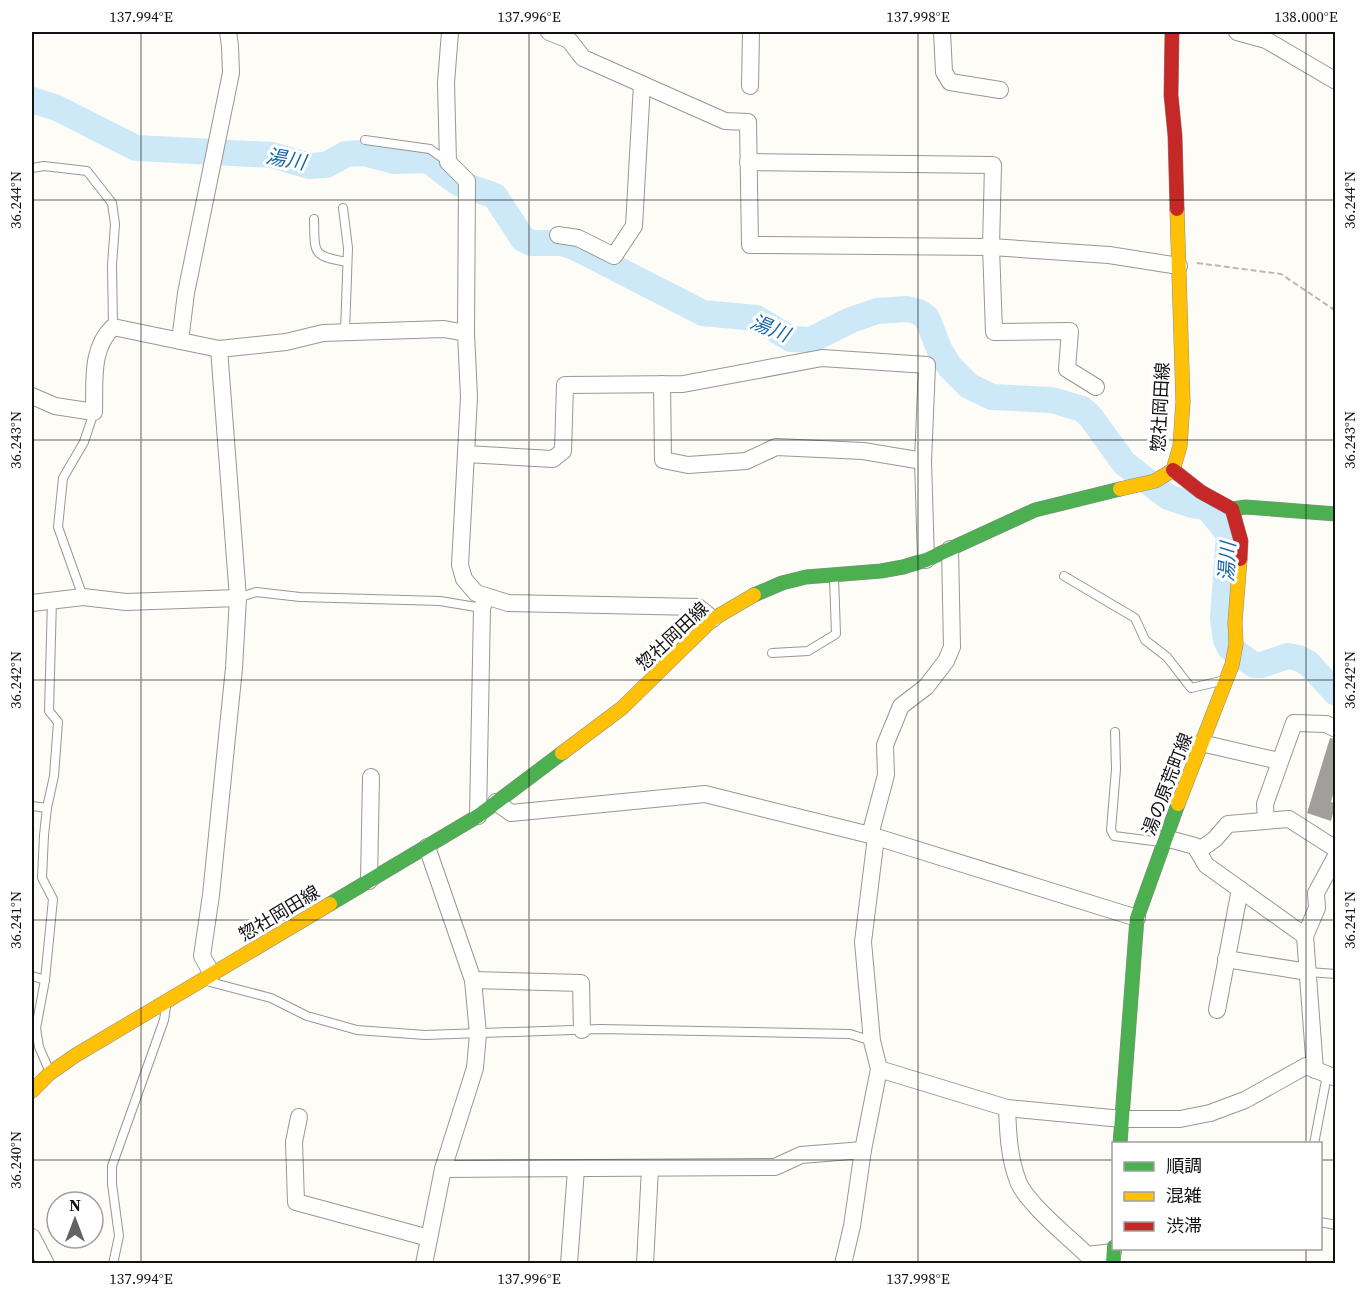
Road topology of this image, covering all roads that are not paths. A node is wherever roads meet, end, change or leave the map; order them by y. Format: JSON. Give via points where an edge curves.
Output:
{"nodes":[{"id":1,"x":228,"y":32,"type":"edge"},
{"id":2,"x":450,"y":32,"type":"edge"},
{"id":3,"x":549,"y":32,"type":"edge"},
{"id":4,"x":752,"y":32,"type":"edge"},
{"id":5,"x":942,"y":32,"type":"edge"},
{"id":6,"x":1172,"y":32,"type":"edge"},
{"id":7,"x":1237,"y":32,"type":"edge"},
{"id":8,"x":1335,"y":81,"type":"edge"},
{"id":9,"x":642,"y":84,"type":"junction"},
{"id":10,"x":750,"y":86,"type":"dead end"},
{"id":11,"x":1000,"y":90,"type":"dead end"},
{"id":12,"x":365,"y":141,"type":"dead end"},
{"id":13,"x":448,"y":162,"type":"junction"},
{"id":14,"x":748,"y":162,"type":"junction"},
{"id":15,"x":32,"y":168,"type":"edge"},
{"id":16,"x":343,"y":208,"type":"dead end"},
{"id":17,"x":314,"y":219,"type":"dead end"},
{"id":18,"x":558,"y":236,"type":"dead end"},
{"id":19,"x":991,"y":246,"type":"junction"},
{"id":20,"x":347,"y":262,"type":"junction"},
{"id":21,"x":1179,"y":263,"type":"junction"},
{"id":22,"x":113,"y":327,"type":"junction"},
{"id":23,"x":345,"y":332,"type":"junction"},
{"id":24,"x":466,"y":333,"type":"junction"},
{"id":25,"x":180,"y":340,"type":"junction"},
{"id":26,"x":219,"y":349,"type":"junction"},
{"id":27,"x":662,"y":384,"type":"junction"},
{"id":28,"x":1096,"y":387,"type":"dead end"},
{"id":29,"x":32,"y":396,"type":"edge"},
{"id":30,"x":94,"y":412,"type":"junction"},
{"id":31,"x":466,"y":454,"type":"junction"},
{"id":32,"x":923,"y":461,"type":"junction"},
{"id":33,"x":1173,"y":470,"type":"junction"},
{"id":34,"x":1232,"y":509,"type":"junction"},
{"id":35,"x":1335,"y":514,"type":"edge"},
{"id":36,"x":950,"y":549,"type":"junction"},
{"id":37,"x":926,"y":560,"type":"junction"},
{"id":38,"x":834,"y":575,"type":"junction"},
{"id":39,"x":1064,"y":576,"type":"dead end"},
{"id":40,"x":83,"y":597,"type":"junction"},
{"id":41,"x":238,"y":598,"type":"junction"},
{"id":42,"x":52,"y":600,"type":"junction"},
{"id":43,"x":484,"y":602,"type":"junction"},
{"id":44,"x":32,"y":603,"type":"edge"},
{"id":45,"x":713,"y":619,"type":"junction"},
{"id":46,"x":772,"y":653,"type":"dead end"},
{"id":47,"x":1226,"y":680,"type":"junction"},
{"id":48,"x":1335,"y":729,"type":"edge"},
{"id":49,"x":1115,"y":732,"type":"dead end"},
{"id":50,"x":1201,"y":743,"type":"junction"},
{"id":51,"x":1279,"y":761,"type":"junction"},
{"id":52,"x":371,"y":777,"type":"dead end"},
{"id":53,"x":496,"y":802,"type":"junction"},
{"id":54,"x":32,"y":806,"type":"edge"},
{"id":55,"x":47,"y":808,"type":"junction"},
{"id":56,"x":478,"y":816,"type":"junction"},
{"id":57,"x":1266,"y":820,"type":"junction"},
{"id":58,"x":873,"y":836,"type":"junction"},
{"id":59,"x":1164,"y":840,"type":"junction"},
{"id":60,"x":427,"y":847,"type":"junction"},
{"id":61,"x":1335,"y":849,"type":"edge"},
{"id":62,"x":1198,"y":851,"type":"junction"},
{"id":63,"x":1335,"y":856,"type":"edge"},
{"id":64,"x":369,"y":881,"type":"junction"},
{"id":65,"x":1240,"y":889,"type":"junction"},
{"id":66,"x":1137,"y":918,"type":"junction"},
{"id":67,"x":1305,"y":936,"type":"junction"},
{"id":68,"x":1226,"y":959,"type":"junction"},
{"id":69,"x":1308,"y":972,"type":"junction"},
{"id":70,"x":1335,"y":974,"type":"edge"},
{"id":71,"x":32,"y":976,"type":"edge"},
{"id":72,"x":207,"y":977,"type":"junction"},
{"id":73,"x":45,"y":980,"type":"junction"},
{"id":74,"x":473,"y":980,"type":"junction"},
{"id":75,"x":167,"y":1002,"type":"junction"},
{"id":76,"x":1216,"y":1010,"type":"dead end"},
{"id":77,"x":582,"y":1030,"type":"junction"},
{"id":78,"x":478,"y":1034,"type":"junction"},
{"id":79,"x":872,"y":1041,"type":"junction"},
{"id":80,"x":879,"y":1069,"type":"junction"},
{"id":81,"x":50,"y":1073,"type":"junction"},
{"id":82,"x":1326,"y":1074,"type":"edge"},
{"id":83,"x":32,"y":1091,"type":"edge"},
{"id":84,"x":1007,"y":1108,"type":"junction"},
{"id":85,"x":299,"y":1117,"type":"dead end"},
{"id":86,"x":1122,"y":1119,"type":"junction"},
{"id":87,"x":1120,"y":1142,"type":"edge"},
{"id":88,"x":1314,"y":1142,"type":"edge"},
{"id":89,"x":863,"y":1150,"type":"junction"},
{"id":90,"x":650,"y":1168,"type":"junction"},
{"id":91,"x":443,"y":1169,"type":"junction"},
{"id":92,"x":576,"y":1169,"type":"junction"},
{"id":93,"x":32,"y":1237,"type":"edge"},
{"id":94,"x":429,"y":1238,"type":"junction"},
{"id":95,"x":1113,"y":1254,"type":"edge"},
{"id":96,"x":46,"y":1263,"type":"edge"},
{"id":97,"x":113,"y":1263,"type":"edge"},
{"id":98,"x":424,"y":1263,"type":"edge"},
{"id":99,"x":569,"y":1263,"type":"edge"},
{"id":100,"x":645,"y":1263,"type":"edge"},
{"id":101,"x":843,"y":1263,"type":"edge"}],
"edges":[{"from":1,"to":25,"type":"street","via":[[231,73],[186,292]]},
{"from":2,"to":13,"type":"street","via":[[446,83]]},
{"from":3,"to":9,"type":"street","via":[[569,40],[583,58]]},
{"from":4,"to":10,"type":"street"},
{"from":5,"to":11,"type":"street","via":[[944,72],[950,82]]},
{"from":6,"to":21,"type":"main road","name":"惣社岡田線"},
{"from":7,"to":8,"type":"street","via":[[1266,40]]},
{"from":9,"to":14,"type":"street","via":[[725,121],[748,122]]},
{"from":9,"to":18,"type":"street","via":[[634,226],[615,256],[578,238]]},
{"from":12,"to":13,"type":"lane","via":[[430,149]]},
{"from":13,"to":24,"type":"street","via":[[467,181]]},
{"from":14,"to":19,"type":"street","via":[[750,245]]},
{"from":14,"to":19,"type":"street","via":[[993,165]]},
{"from":15,"to":22,"type":"lane","via":[[87,171],[111,203],[115,224],[111,265]]},
{"from":16,"to":20,"type":"lane"},
{"from":17,"to":20,"type":"lane","via":[[318,254]]},
{"from":19,"to":21,"type":"street"},
{"from":19,"to":28,"type":"street","via":[[994,332],[1070,331],[1067,369]]},
{"from":20,"to":23,"type":"lane"},
{"from":21,"to":33,"type":"main road","name":"惣社岡田線","via":[[1183,402],[1180,446]]},
{"from":22,"to":25,"type":"street"},
{"from":22,"to":30,"type":"street","via":[[103,336],[98,350]]},
{"from":23,"to":24,"type":"street","via":[[444,328]]},
{"from":23,"to":26,"type":"street"},
{"from":24,"to":31,"type":"street"},
{"from":25,"to":26,"type":"street"},
{"from":26,"to":41,"type":"street"},
{"from":27,"to":31,"type":"street","via":[[565,385],[563,451],[553,459]]},
{"from":27,"to":32,"type":"street","via":[[663,460],[688,465],[746,461],[776,447],[863,451]]},
{"from":27,"to":32,"type":"street","via":[[683,384],[822,358],[927,365]]},
{"from":29,"to":30,"type":"street","via":[[55,406]]},
{"from":30,"to":40,"type":"lane","via":[[84,442],[63,478],[58,527]]},
{"from":31,"to":43,"type":"street","via":[[460,564],[464,579]]},
{"from":32,"to":37,"type":"street"},
{"from":33,"to":34,"type":"main road","via":[[1204,495]]},
{"from":33,"to":36,"type":"main road","name":"惣社岡田線","via":[[1155,481],[1035,510]]},
{"from":34,"to":35,"type":"main road"},
{"from":34,"to":47,"type":"main road","name":"湯の原荒町線","via":[[1241,541],[1236,644]]},
{"from":36,"to":37,"type":"main road","name":"惣社岡田線"},
{"from":36,"to":58,"type":"street","via":[[952,647],[927,687],[901,706],[885,745],[885,775]]},
{"from":37,"to":38,"type":"main road","name":"惣社岡田線","via":[[881,571]]},
{"from":38,"to":45,"type":"main road","name":"惣社岡田線","via":[[782,584],[753,595]]},
{"from":38,"to":46,"type":"lane","via":[[836,634],[808,651]]},
{"from":39,"to":47,"type":"lane","via":[[1135,618],[1145,640],[1167,657],[1191,688]]},
{"from":40,"to":41,"type":"street","via":[[126,602]]},
{"from":40,"to":42,"type":"street"},
{"from":41,"to":43,"type":"lane","via":[[256,592],[300,597]]},
{"from":41,"to":72,"type":"street","via":[[234,668],[202,956]]},
{"from":42,"to":44,"type":"street"},
{"from":42,"to":55,"type":"lane","via":[[49,711],[58,722]]},
{"from":43,"to":45,"type":"street","via":[[698,608]]},
{"from":43,"to":56,"type":"street"},
{"from":45,"to":53,"type":"main road","name":"惣社岡田線","via":[[622,708]]},
{"from":47,"to":50,"type":"main road","name":"湯の原荒町線"},
{"from":48,"to":51,"type":"street","via":[[1326,724],[1294,723]]},
{"from":49,"to":59,"type":"lane","via":[[1111,830],[1114,836]]},
{"from":50,"to":51,"type":"street"},
{"from":50,"to":59,"type":"main road","name":"湯の原荒町線"},
{"from":51,"to":57,"type":"street","via":[[1265,804]]},
{"from":52,"to":64,"type":"street"},
{"from":53,"to":56,"type":"main road","name":"惣社岡田線"},
{"from":53,"to":58,"type":"street","via":[[511,813],[705,794]]},
{"from":54,"to":55,"type":"lane"},
{"from":55,"to":73,"type":"lane","via":[[42,878],[53,899]]},
{"from":56,"to":60,"type":"main road","name":"惣社岡田線"},
{"from":57,"to":61,"type":"street","via":[[1289,819]]},
{"from":57,"to":62,"type":"street","via":[[1228,824]]},
{"from":58,"to":66,"type":"street"},
{"from":58,"to":79,"type":"street","via":[[863,942]]},
{"from":59,"to":62,"type":"street","via":[[1195,846]]},
{"from":59,"to":66,"type":"main road","name":"湯の原荒町線"},
{"from":60,"to":64,"type":"main road","name":"惣社岡田線"},
{"from":60,"to":74,"type":"street"},
{"from":62,"to":65,"type":"street","via":[[1206,865]]},
{"from":63,"to":67,"type":"street","via":[[1316,893],[1317,908]]},
{"from":64,"to":72,"type":"main road","name":"惣社岡田線"},
{"from":65,"to":67,"type":"street"},
{"from":65,"to":68,"type":"street"},
{"from":66,"to":86,"type":"main road","name":"湯の原荒町線"},
{"from":67,"to":69,"type":"street"},
{"from":68,"to":69,"type":"street"},
{"from":68,"to":76,"type":"street"},
{"from":69,"to":70,"type":"lane"},
{"from":69,"to":82,"type":"street"},
{"from":71,"to":73,"type":"lane"},
{"from":72,"to":75,"type":"main road","name":"惣社岡田線"},
{"from":72,"to":78,"type":"lane","via":[[271,998],[307,1016],[357,1030]]},
{"from":73,"to":81,"type":"lane","via":[[36,1028]]},
{"from":74,"to":77,"type":"street","via":[[581,983]]},
{"from":74,"to":78,"type":"street"},
{"from":75,"to":81,"type":"main road","name":"惣社岡田線"},
{"from":75,"to":97,"type":"lane","via":[[112,1167],[120,1236]]},
{"from":77,"to":78,"type":"lane"},
{"from":77,"to":79,"type":"lane","via":[[850,1034]]},
{"from":78,"to":91,"type":"street","via":[[475,1068]]},
{"from":79,"to":80,"type":"street"},
{"from":80,"to":84,"type":"street"},
{"from":80,"to":89,"type":"street"},
{"from":81,"to":83,"type":"main road","name":"惣社岡田線"},
{"from":82,"to":86,"type":"street","via":[[1306,1066],[1245,1100],[1210,1113],[1180,1119]]},
{"from":82,"to":88,"type":"lane"},
{"from":84,"to":86,"type":"street"},
{"from":84,"to":95,"type":"street","via":[[1010,1150],[1018,1184],[1087,1255]]},
{"from":85,"to":94,"type":"street","via":[[294,1142],[296,1202]]},
{"from":86,"to":87,"type":"main road","name":"湯の原荒町線"},
{"from":89,"to":90,"type":"street","via":[[801,1155],[775,1167]]},
{"from":89,"to":101,"type":"street"},
{"from":90,"to":92,"type":"street"},
{"from":90,"to":100,"type":"street"},
{"from":91,"to":92,"type":"street"},
{"from":91,"to":94,"type":"street"},
{"from":92,"to":99,"type":"street"},
{"from":93,"to":96,"type":"street"},
{"from":94,"to":98,"type":"street"}]}
